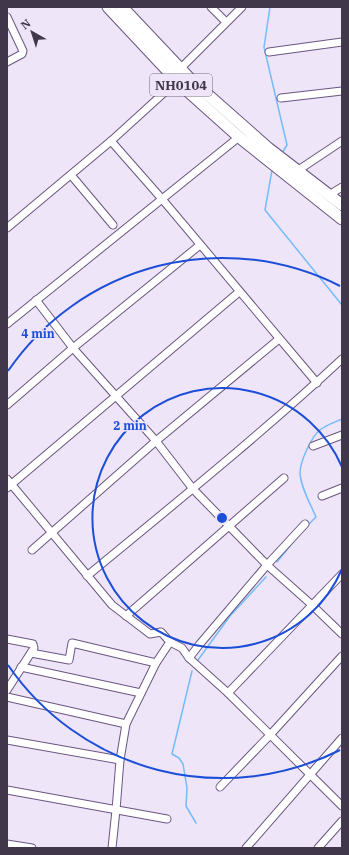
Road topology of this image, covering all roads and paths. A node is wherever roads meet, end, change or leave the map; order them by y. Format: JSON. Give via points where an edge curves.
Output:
{"nodes":[{"id":1,"x":108,"y":7,"type":"edge"},
{"id":2,"x":122,"y":7,"type":"edge"},
{"id":3,"x":211,"y":7,"type":"edge"},
{"id":4,"x":242,"y":7,"type":"edge"},
{"id":5,"x":7,"y":17,"type":"edge"},
{"id":6,"x":226,"y":22,"type":"junction"},
{"id":7,"x":342,"y":42,"type":"edge"},
{"id":8,"x":269,"y":52,"type":"dead end"},
{"id":9,"x":7,"y":62,"type":"edge"},
{"id":10,"x":180,"y":69,"type":"junction"},
{"id":11,"x":183,"y":82,"type":"junction"},
{"id":12,"x":342,"y":91,"type":"edge"},
{"id":13,"x":281,"y":98,"type":"dead end"},
{"id":14,"x":238,"y":131,"type":"junction"},
{"id":15,"x":111,"y":141,"type":"junction"},
{"id":16,"x":342,"y":141,"type":"edge"},
{"id":17,"x":282,"y":165,"type":"junction"},
{"id":18,"x":297,"y":171,"type":"junction"},
{"id":19,"x":71,"y":175,"type":"junction"},
{"id":20,"x":342,"y":187,"type":"edge"},
{"id":21,"x":329,"y":195,"type":"junction"},
{"id":22,"x":162,"y":199,"type":"junction"},
{"id":23,"x":342,"y":206,"type":"edge"},
{"id":24,"x":342,"y":219,"type":"edge"},
{"id":25,"x":113,"y":225,"type":"dead end"},
{"id":26,"x":7,"y":228,"type":"edge"},
{"id":27,"x":200,"y":245,"type":"junction"},
{"id":28,"x":239,"y":292,"type":"junction"},
{"id":29,"x":36,"y":300,"type":"junction"},
{"id":30,"x":7,"y":324,"type":"edge"},
{"id":31,"x":279,"y":339,"type":"junction"},
{"id":32,"x":73,"y":348,"type":"junction"},
{"id":33,"x":342,"y":359,"type":"edge"},
{"id":34,"x":316,"y":383,"type":"junction"},
{"id":35,"x":116,"y":396,"type":"junction"},
{"id":36,"x":7,"y":405,"type":"edge"},
{"id":37,"x":342,"y":435,"type":"edge"},
{"id":38,"x":156,"y":441,"type":"junction"},
{"id":39,"x":313,"y":446,"type":"dead end"},
{"id":40,"x":284,"y":478,"type":"dead end"},
{"id":41,"x":8,"y":484,"type":"edge"},
{"id":42,"x":342,"y":488,"type":"edge"},
{"id":43,"x":193,"y":489,"type":"junction"},
{"id":44,"x":322,"y":496,"type":"dead end"},
{"id":45,"x":304,"y":524,"type":"dead end"},
{"id":46,"x":229,"y":527,"type":"junction"},
{"id":47,"x":52,"y":532,"type":"junction"},
{"id":48,"x":32,"y":550,"type":"dead end"},
{"id":49,"x":267,"y":565,"type":"junction"},
{"id":50,"x":342,"y":574,"type":"edge"},
{"id":51,"x":87,"y":576,"type":"junction"},
{"id":52,"x":312,"y":605,"type":"junction"},
{"id":53,"x":126,"y":616,"type":"junction"},
{"id":54,"x":342,"y":634,"type":"edge"},
{"id":55,"x":7,"y":639,"type":"edge"},
{"id":56,"x":170,"y":642,"type":"junction"},
{"id":57,"x":30,"y":653,"type":"junction"},
{"id":58,"x":342,"y":656,"type":"edge"},
{"id":59,"x":190,"y":658,"type":"junction"},
{"id":60,"x":156,"y":663,"type":"junction"},
{"id":61,"x":21,"y":667,"type":"junction"},
{"id":62,"x":7,"y":689,"type":"edge"},
{"id":63,"x":141,"y":693,"type":"junction"},
{"id":64,"x":228,"y":694,"type":"junction"},
{"id":65,"x":7,"y":697,"type":"edge"},
{"id":66,"x":126,"y":724,"type":"junction"},
{"id":67,"x":270,"y":735,"type":"junction"},
{"id":68,"x":342,"y":738,"type":"edge"},
{"id":69,"x":7,"y":740,"type":"edge"},
{"id":70,"x":120,"y":760,"type":"junction"},
{"id":71,"x":310,"y":774,"type":"junction"},
{"id":72,"x":220,"y":787,"type":"dead end"},
{"id":73,"x":7,"y":790,"type":"edge"},
{"id":74,"x":342,"y":806,"type":"edge"},
{"id":75,"x":116,"y":810,"type":"junction"},
{"id":76,"x":167,"y":819,"type":"dead end"},
{"id":77,"x":342,"y":821,"type":"edge"},
{"id":78,"x":7,"y":844,"type":"edge"},
{"id":79,"x":32,"y":848,"type":"edge"},
{"id":80,"x":112,"y":848,"type":"edge"},
{"id":81,"x":246,"y":848,"type":"edge"},
{"id":82,"x":318,"y":848,"type":"edge"}],
"edges":[{"from":1,"to":11,"type":"highway","number":"NH0104"},
{"from":2,"to":10,"type":"highway","number":"NH0104"},
{"from":3,"to":6,"type":"street"},
{"from":4,"to":6,"type":"street"},
{"from":5,"to":9,"type":"street","via":[[23,51]]},
{"from":6,"to":10,"type":"street"},
{"from":7,"to":8,"type":"street"},
{"from":10,"to":11,"type":"highway","number":"NH0104"},
{"from":11,"to":14,"type":"highway","number":"NH0104"},
{"from":11,"to":15,"type":"street"},
{"from":12,"to":13,"type":"street"},
{"from":14,"to":17,"type":"highway","number":"NH0104"},
{"from":14,"to":22,"type":"street"},
{"from":15,"to":19,"type":"street"},
{"from":15,"to":22,"type":"street"},
{"from":16,"to":18,"type":"street"},
{"from":17,"to":18,"type":"highway","number":"NH0104"},
{"from":17,"to":24,"type":"highway","number":"NH0104"},
{"from":18,"to":21,"type":"highway","number":"NH0104"},
{"from":19,"to":25,"type":"street"},
{"from":19,"to":26,"type":"street"},
{"from":20,"to":21,"type":"street"},
{"from":21,"to":23,"type":"highway","number":"NH0104"},
{"from":22,"to":27,"type":"street"},
{"from":22,"to":29,"type":"street"},
{"from":27,"to":28,"type":"street"},
{"from":27,"to":32,"type":"street"},
{"from":28,"to":31,"type":"street"},
{"from":28,"to":35,"type":"street"},
{"from":29,"to":30,"type":"street"},
{"from":29,"to":32,"type":"street"},
{"from":31,"to":34,"type":"street"},
{"from":31,"to":38,"type":"street"},
{"from":32,"to":35,"type":"street"},
{"from":32,"to":36,"type":"street"},
{"from":33,"to":34,"type":"street"},
{"from":34,"to":43,"type":"street"},
{"from":35,"to":38,"type":"street"},
{"from":35,"to":41,"type":"street"},
{"from":37,"to":39,"type":"street"},
{"from":38,"to":43,"type":"street"},
{"from":38,"to":47,"type":"street"},
{"from":40,"to":46,"type":"street"},
{"from":41,"to":47,"type":"street"},
{"from":42,"to":44,"type":"street"},
{"from":43,"to":46,"type":"street"},
{"from":43,"to":51,"type":"street"},
{"from":45,"to":49,"type":"street"},
{"from":46,"to":49,"type":"street"},
{"from":46,"to":53,"type":"street"},
{"from":47,"to":48,"type":"street"},
{"from":47,"to":51,"type":"street"},
{"from":49,"to":52,"type":"street"},
{"from":49,"to":59,"type":"street"},
{"from":50,"to":52,"type":"street"},
{"from":51,"to":53,"type":"street","via":[[112,605]]},
{"from":52,"to":54,"type":"street"},
{"from":52,"to":64,"type":"street"},
{"from":53,"to":56,"type":"street","via":[[150,634],[161,632]]},
{"from":55,"to":57,"type":"street","via":[[33,644],[34,648]]},
{"from":56,"to":59,"type":"street","via":[[182,648]]},
{"from":56,"to":60,"type":"street"},
{"from":57,"to":60,"type":"street","via":[[69,660],[72,644]]},
{"from":57,"to":61,"type":"street"},
{"from":58,"to":67,"type":"street"},
{"from":59,"to":64,"type":"street"},
{"from":60,"to":63,"type":"street"},
{"from":61,"to":62,"type":"street"},
{"from":61,"to":63,"type":"street"},
{"from":63,"to":66,"type":"street"},
{"from":64,"to":67,"type":"street"},
{"from":65,"to":66,"type":"street"},
{"from":66,"to":70,"type":"street"},
{"from":67,"to":71,"type":"street"},
{"from":67,"to":72,"type":"street"},
{"from":68,"to":71,"type":"street"},
{"from":69,"to":70,"type":"street"},
{"from":70,"to":75,"type":"street"},
{"from":71,"to":74,"type":"street"},
{"from":71,"to":81,"type":"street"},
{"from":73,"to":75,"type":"street"},
{"from":75,"to":76,"type":"street"},
{"from":75,"to":80,"type":"street"},
{"from":77,"to":82,"type":"street"},
{"from":78,"to":79,"type":"street"}]}
